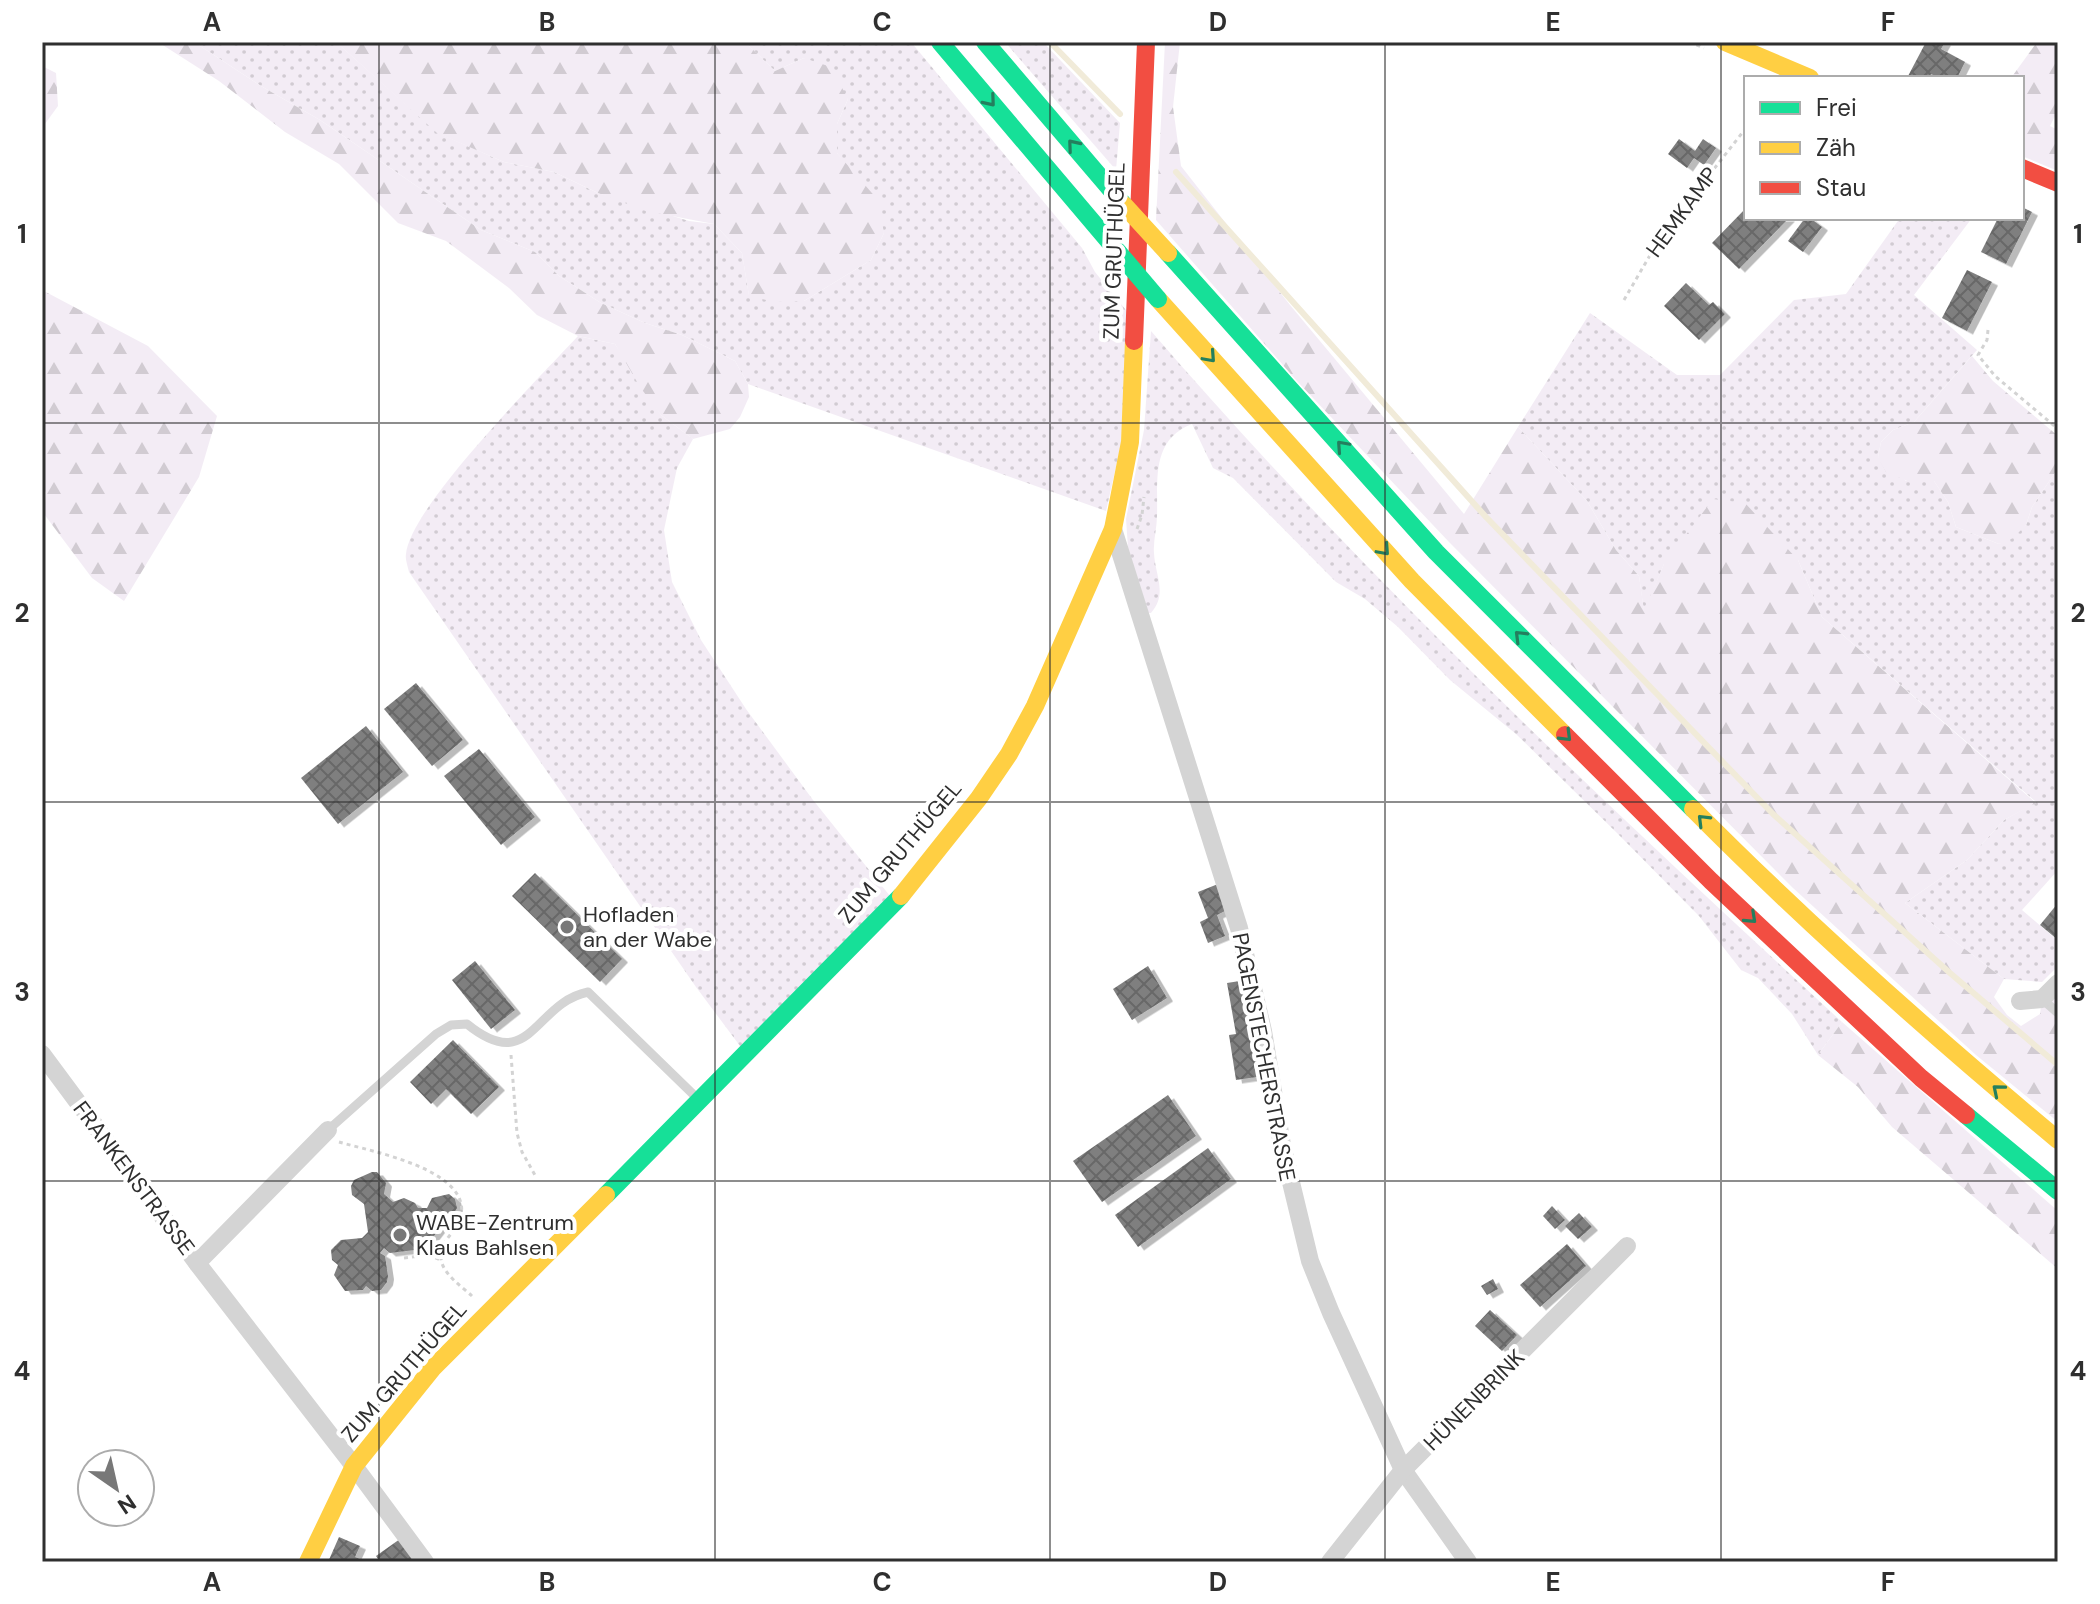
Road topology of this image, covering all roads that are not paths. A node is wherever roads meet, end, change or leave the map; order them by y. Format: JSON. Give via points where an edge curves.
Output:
{"nodes":[{"id":1,"x":940,"y":42,"type":"edge"},
{"id":2,"x":985,"y":42,"type":"edge"},
{"id":3,"x":1146,"y":42,"type":"edge"},
{"id":4,"x":1725,"y":42,"type":"edge"},
{"id":5,"x":1805,"y":76,"type":"edge"},
{"id":6,"x":2024,"y":169,"type":"edge"},
{"id":7,"x":2058,"y":183,"type":"edge"},
{"id":8,"x":1113,"y":529,"type":"junction"},
{"id":9,"x":2058,"y":983,"type":"edge"},
{"id":10,"x":2042,"y":999,"type":"junction"},
{"id":11,"x":2020,"y":1001,"type":"dead end"},
{"id":12,"x":2058,"y":1013,"type":"edge"},
{"id":13,"x":42,"y":1054,"type":"edge"},
{"id":14,"x":700,"y":1102,"type":"junction"},
{"id":15,"x":324,"y":1134,"type":"joint"},
{"id":16,"x":2058,"y":1140,"type":"edge"},
{"id":17,"x":2058,"y":1191,"type":"edge"},
{"id":18,"x":1627,"y":1246,"type":"dead end"},
{"id":19,"x":197,"y":1263,"type":"junction"},
{"id":20,"x":354,"y":1466,"type":"junction"},
{"id":21,"x":1403,"y":1470,"type":"junction"},
{"id":22,"x":308,"y":1562,"type":"edge"},
{"id":23,"x":425,"y":1562,"type":"edge"},
{"id":24,"x":1330,"y":1562,"type":"edge"},
{"id":25,"x":1468,"y":1562,"type":"edge"}],
"edges":[{"from":1,"to":17,"type":"main road","one_way":true,"bridge":true,"via":[[1158,299],[1412,581],[1711,881],[1921,1078]]},
{"from":16,"to":2,"type":"main road","one_way":true,"bridge":true,"via":[[1939,1041],[1725,842],[1436,552]]},
{"from":3,"to":8,"type":"main road","name":"ZUM GRUTHÜGEL","via":[[1130,442]]},
{"from":4,"to":5,"type":"main road"},
{"from":6,"to":7,"type":"main road"},
{"from":8,"to":14,"type":"main road","name":"ZUM GRUTHÜGEL","via":[[1035,706],[979,798],[901,896]]},
{"from":8,"to":21,"type":"street","name":"PAGENSTECHERSTRASSE","via":[[1239,928],[1310,1261]]},
{"from":9,"to":10,"type":"street"},
{"from":10,"to":11,"type":"street"},
{"from":10,"to":12,"type":"lane"},
{"from":13,"to":19,"type":"street","name":"FRANKENSTRASSE"},
{"from":14,"to":15,"type":"lane","via":[[588,992],[566,1001],[511,1044],[498,1044],[467,1024],[451,1025]]},
{"from":14,"to":20,"type":"main road","name":"ZUM GRUTHÜGEL","via":[[432,1369]]},
{"from":15,"to":19,"type":"street","name":"FRANKENSTRASSE"},
{"from":18,"to":21,"type":"street","name":"HÜNENBRINK"},
{"from":19,"to":20,"type":"street","name":"FRANKENSTRASSE"},
{"from":20,"to":22,"type":"main road","name":"ZUM GRUTHÜGEL"},
{"from":20,"to":23,"type":"street","name":"FRANKENSTRASSE"},
{"from":21,"to":24,"type":"street","name":"HÜNENBRINK"},
{"from":21,"to":25,"type":"street","name":"PAGENSTECHERSTRASSE"}]}
